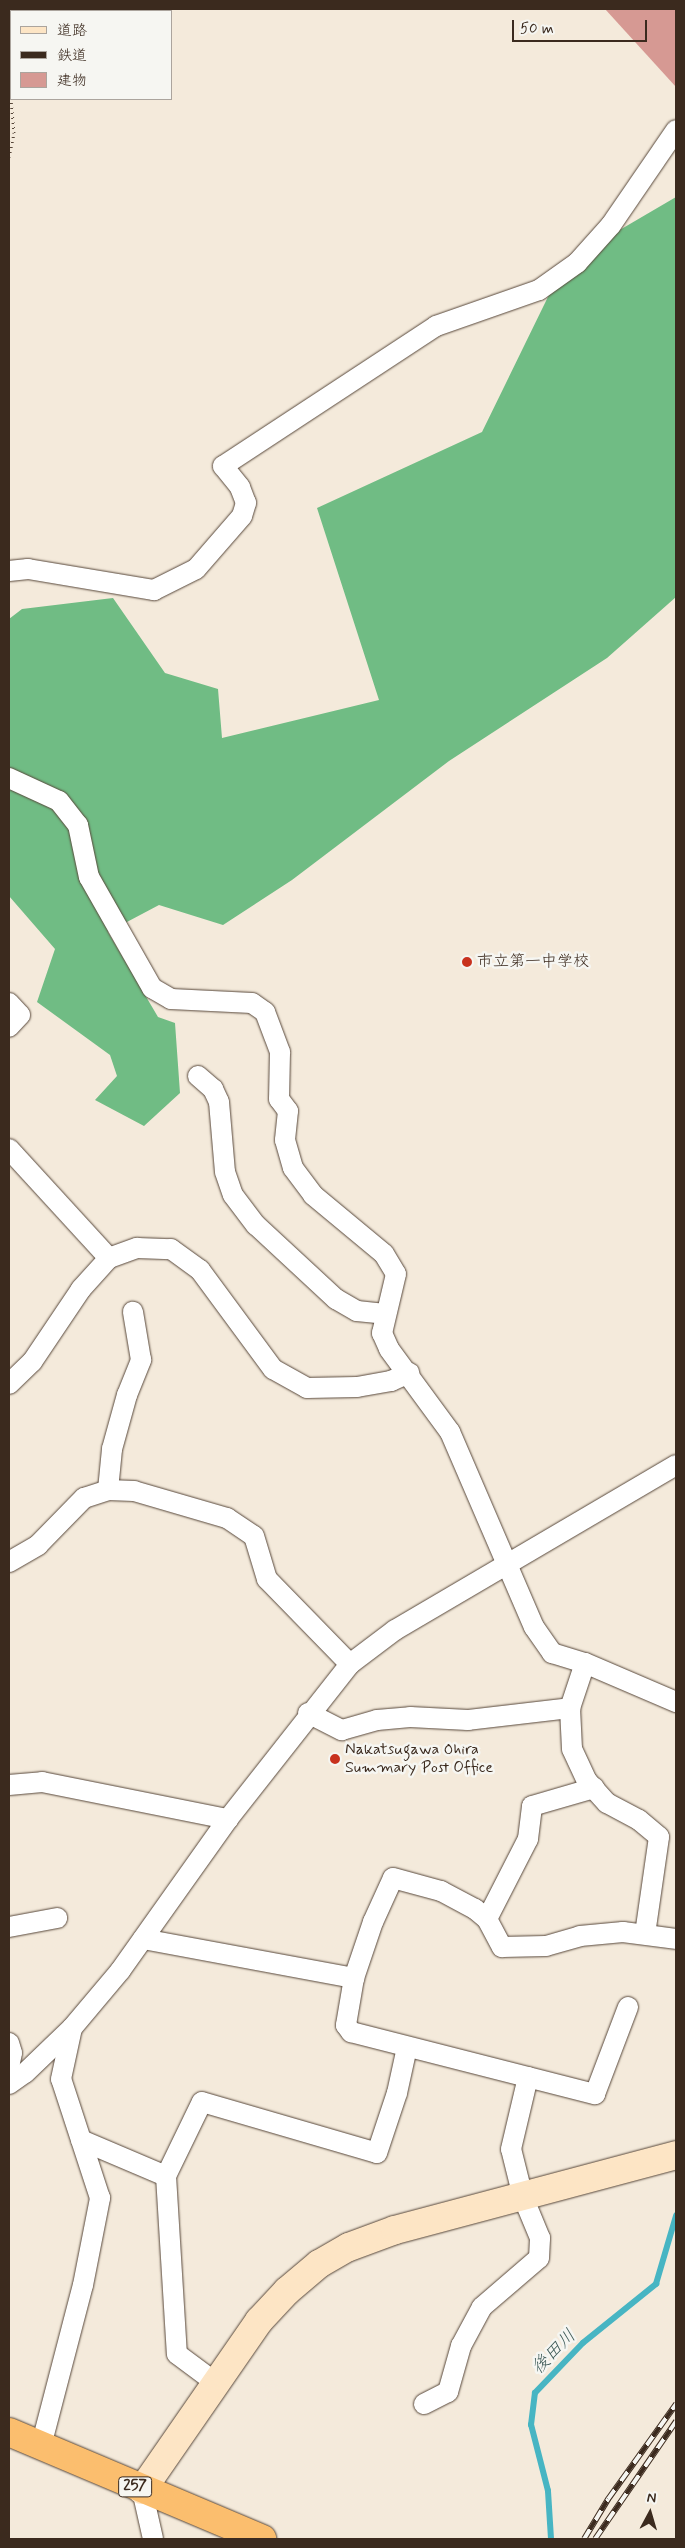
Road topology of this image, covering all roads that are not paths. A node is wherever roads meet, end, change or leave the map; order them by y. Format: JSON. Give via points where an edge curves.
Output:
{"nodes":[{"id":1,"x":676,"y":130,"type":"edge"},
{"id":2,"x":9,"y":571,"type":"edge"},
{"id":3,"x":9,"y":778,"type":"edge"},
{"id":4,"x":9,"y":1003,"type":"edge"},
{"id":5,"x":9,"y":1026,"type":"edge"},
{"id":6,"x":198,"y":1076,"type":"dead end"},
{"id":7,"x":9,"y":1149,"type":"edge"},
{"id":8,"x":109,"y":1258,"type":"junction"},
{"id":9,"x":133,"y":1312,"type":"dead end"},
{"id":10,"x":384,"y":1314,"type":"junction"},
{"id":11,"x":409,"y":1373,"type":"junction"},
{"id":12,"x":9,"y":1384,"type":"edge"},
{"id":13,"x":676,"y":1465,"type":"edge"},
{"id":14,"x":108,"y":1490,"type":"junction"},
{"id":15,"x":9,"y":1562,"type":"edge"},
{"id":16,"x":506,"y":1562,"type":"junction"},
{"id":17,"x":585,"y":1663,"type":"junction"},
{"id":18,"x":350,"y":1664,"type":"junction"},
{"id":19,"x":676,"y":1702,"type":"edge"},
{"id":20,"x":570,"y":1708,"type":"junction"},
{"id":21,"x":308,"y":1713,"type":"junction"},
{"id":22,"x":9,"y":1785,"type":"edge"},
{"id":23,"x":594,"y":1788,"type":"junction"},
{"id":24,"x":228,"y":1819,"type":"junction"},
{"id":25,"x":57,"y":1918,"type":"dead end"},
{"id":26,"x":487,"y":1919,"type":"junction"},
{"id":27,"x":9,"y":1926,"type":"edge"},
{"id":28,"x":645,"y":1934,"type":"junction"},
{"id":29,"x":143,"y":1939,"type":"junction"},
{"id":30,"x":676,"y":1939,"type":"edge"},
{"id":31,"x":354,"y":1978,"type":"junction"},
{"id":32,"x":628,"y":2008,"type":"dead end"},
{"id":33,"x":72,"y":2028,"type":"junction"},
{"id":34,"x":9,"y":2043,"type":"edge"},
{"id":35,"x":407,"y":2047,"type":"junction"},
{"id":36,"x":9,"y":2067,"type":"edge"},
{"id":37,"x":528,"y":2077,"type":"junction"},
{"id":38,"x":9,"y":2084,"type":"edge"},
{"id":39,"x":82,"y":2140,"type":"junction"},
{"id":40,"x":673,"y":2156,"type":"edge"},
{"id":41,"x":166,"y":2176,"type":"junction"},
{"id":42,"x":523,"y":2197,"type":"junction"},
{"id":43,"x":216,"y":2383,"type":"junction"},
{"id":44,"x":424,"y":2404,"type":"dead end"},
{"id":45,"x":9,"y":2432,"type":"edge"},
{"id":46,"x":41,"y":2446,"type":"junction"},
{"id":47,"x":142,"y":2490,"type":"junction"},
{"id":48,"x":153,"y":2539,"type":"edge"},
{"id":49,"x":262,"y":2539,"type":"edge"}],
"edges":[{"from":1,"to":2,"type":"street","via":[[611,225],[577,263],[539,290],[436,326],[223,466],[240,486],[246,503],[242,516],[196,569],[154,590],[28,569]]},
{"from":3,"to":10,"type":"street","via":[[59,801],[78,825],[89,877],[152,988],[171,1000],[252,1003],[266,1012],[280,1052],[279,1099],[288,1111],[287,1153],[313,1195],[384,1254],[396,1274]]},
{"from":4,"to":5,"type":"street","via":[[20,1015]]},
{"from":6,"to":10,"type":"street","via":[[213,1090],[219,1102],[225,1172],[233,1195],[256,1225],[336,1299],[357,1311]]},
{"from":7,"to":8,"type":"street"},
{"from":8,"to":11,"type":"street","via":[[137,1248],[171,1249],[200,1270],[273,1370],[307,1388],[357,1387],[392,1381]]},
{"from":8,"to":12,"type":"street","via":[[81,1290],[32,1362]]},
{"from":9,"to":14,"type":"street","via":[[141,1360],[112,1449]]},
{"from":10,"to":11,"type":"street","via":[[382,1333],[389,1349]]},
{"from":11,"to":16,"type":"street","via":[[450,1432]]},
{"from":13,"to":16,"type":"street"},
{"from":14,"to":15,"type":"street","via":[[84,1498],[38,1545]]},
{"from":14,"to":18,"type":"street","via":[[134,1491],[228,1518],[254,1536],[267,1579]]},
{"from":16,"to":17,"type":"street","via":[[534,1627],[552,1653]]},
{"from":16,"to":18,"type":"street","via":[[395,1630]]},
{"from":17,"to":19,"type":"street"},
{"from":17,"to":20,"type":"street"},
{"from":18,"to":21,"type":"street"},
{"from":20,"to":21,"type":"street","via":[[468,1720],[410,1717],[377,1720],[342,1730]]},
{"from":20,"to":23,"type":"street","via":[[572,1749]]},
{"from":21,"to":24,"type":"street"},
{"from":22,"to":24,"type":"street","via":[[42,1782]]},
{"from":23,"to":26,"type":"street","via":[[532,1806],[528,1839]]},
{"from":23,"to":28,"type":"street","via":[[607,1803],[639,1820],[659,1836]]},
{"from":24,"to":29,"type":"street"},
{"from":25,"to":27,"type":"street"},
{"from":26,"to":28,"type":"street","via":[[502,1947],[546,1946],[580,1936]]},
{"from":26,"to":31,"type":"street","via":[[441,1891],[394,1878],[373,1922]]},
{"from":28,"to":30,"type":"street"},
{"from":29,"to":31,"type":"street"},
{"from":29,"to":33,"type":"street"},
{"from":31,"to":35,"type":"street","via":[[346,2025],[351,2032]]},
{"from":32,"to":37,"type":"street","via":[[595,2094]]},
{"from":33,"to":38,"type":"street"},
{"from":33,"to":39,"type":"street","via":[[61,2080]]},
{"from":34,"to":36,"type":"street","via":[[12,2053]]},
{"from":35,"to":37,"type":"street"},
{"from":35,"to":41,"type":"street","via":[[397,2094],[377,2153],[202,2102]]},
{"from":37,"to":42,"type":"street","via":[[511,2149]]},
{"from":39,"to":41,"type":"street"},
{"from":39,"to":46,"type":"street","via":[[100,2198],[83,2285]]},
{"from":40,"to":42,"type":"street"},
{"from":41,"to":43,"type":"street","via":[[177,2354]]},
{"from":42,"to":43,"type":"street","via":[[395,2230],[349,2247],[319,2264],[259,2321]]},
{"from":42,"to":44,"type":"street","via":[[540,2238],[538,2258],[482,2307],[461,2346],[448,2392]]},
{"from":43,"to":47,"type":"street"},
{"from":45,"to":46,"type":"highway","number":"257"},
{"from":46,"to":47,"type":"highway","number":"257"},
{"from":47,"to":48,"type":"street"},
{"from":47,"to":49,"type":"highway","number":"257"}]}
